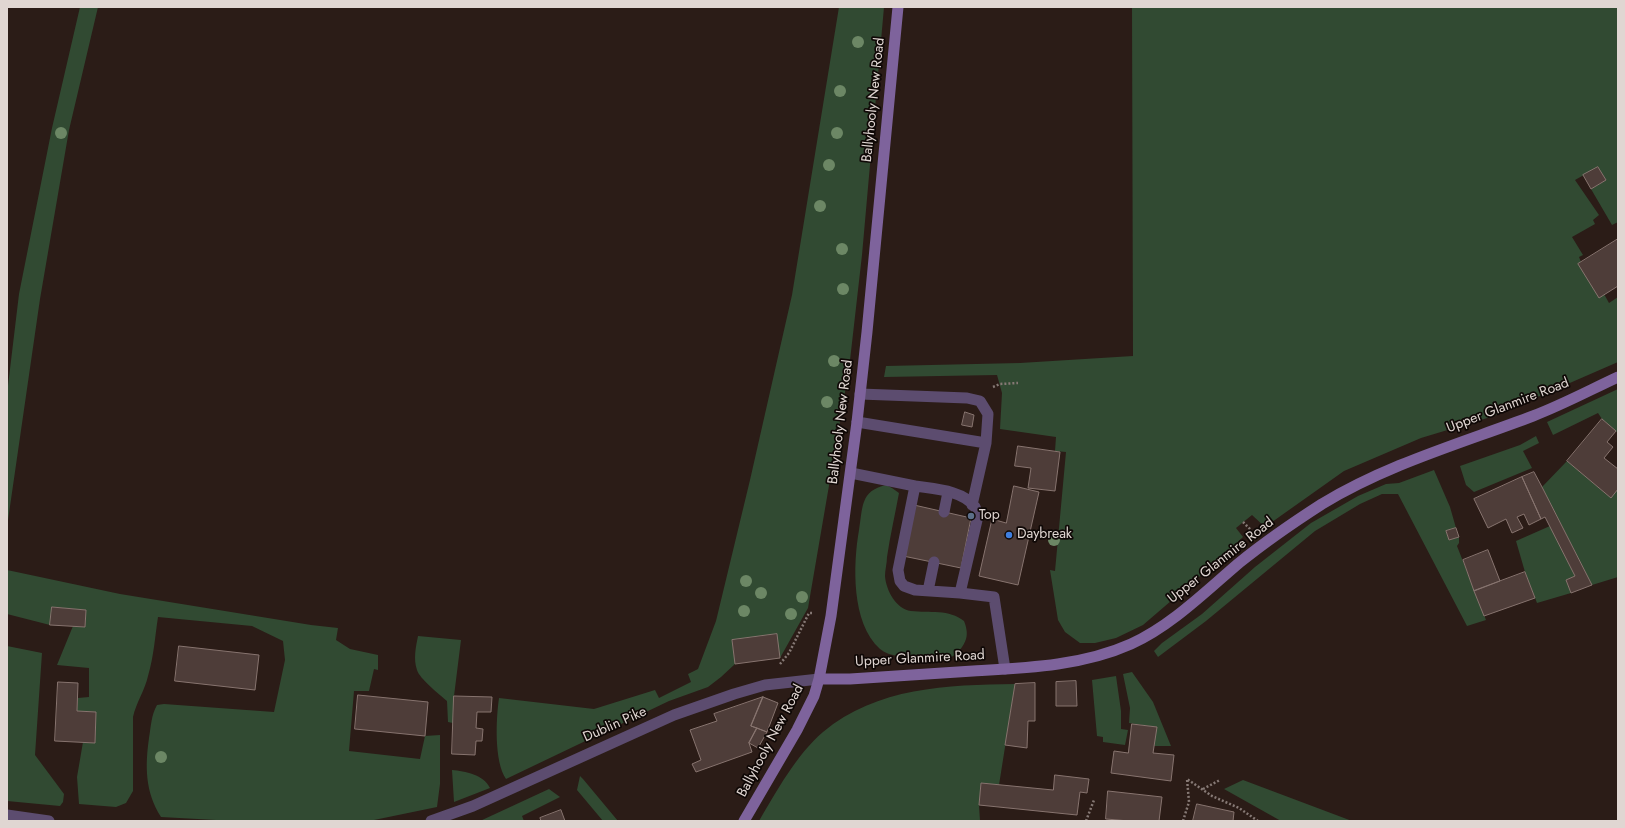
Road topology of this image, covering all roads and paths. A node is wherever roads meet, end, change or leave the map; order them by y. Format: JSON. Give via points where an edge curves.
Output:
{"nodes":[{"id":1,"x":898,"y":7,"type":"edge"},
{"id":2,"x":1618,"y":377,"type":"edge"},
{"id":3,"x":1018,"y":383,"type":"dead end"},
{"id":4,"x":860,"y":394,"type":"junction"},
{"id":5,"x":980,"y":401,"type":"junction"},
{"id":6,"x":857,"y":422,"type":"junction"},
{"id":7,"x":986,"y":444,"type":"junction"},
{"id":8,"x":851,"y":473,"type":"junction"},
{"id":9,"x":916,"y":486,"type":"junction"},
{"id":10,"x":948,"y":492,"type":"junction"},
{"id":11,"x":972,"y":505,"type":"junction"},
{"id":12,"x":944,"y":512,"type":"dead end"},
{"id":13,"x":934,"y":562,"type":"dead end"},
{"id":14,"x":928,"y":591,"type":"junction"},
{"id":15,"x":960,"y":593,"type":"junction"},
{"id":16,"x":831,"y":616,"type":"junction"},
{"id":17,"x":1005,"y":669,"type":"junction"},
{"id":18,"x":819,"y":679,"type":"junction"},
{"id":19,"x":775,"y":684,"type":"junction"},
{"id":20,"x":1220,"y":780,"type":"dead end"},
{"id":21,"x":1202,"y":789,"type":"junction"},
{"id":22,"x":1094,"y":800,"type":"dead end"},
{"id":23,"x":7,"y":816,"type":"edge"},
{"id":24,"x":48,"y":821,"type":"edge"},
{"id":25,"x":431,"y":821,"type":"edge"},
{"id":26,"x":744,"y":821,"type":"edge"},
{"id":27,"x":1086,"y":821,"type":"edge"},
{"id":28,"x":1183,"y":821,"type":"edge"},
{"id":29,"x":1258,"y":821,"type":"edge"}],
"edges":[{"from":1,"to":4,"type":"main road","name":"Ballyhooly New Road"},
{"from":2,"to":17,"type":"main road","name":"Upper Glanmire Road","via":[[1535,415],[1381,472],[1323,504],[1264,544],[1172,619],[1131,644],[1086,659]]},
{"from":3,"to":5,"type":"path","via":[[1000,384],[987,391]]},
{"from":4,"to":5,"type":"street","via":[[967,398]]},
{"from":4,"to":6,"type":"main road","name":"Ballyhooly New Road"},
{"from":5,"to":7,"type":"street","via":[[988,414]]},
{"from":6,"to":7,"type":"street"},
{"from":6,"to":8,"type":"main road","name":"Ballyhooly New Road"},
{"from":7,"to":11,"type":"street"},
{"from":8,"to":9,"type":"street"},
{"from":8,"to":16,"type":"main road","name":"Ballyhooly New Road"},
{"from":9,"to":10,"type":"street"},
{"from":9,"to":14,"type":"street","via":[[898,570],[904,586]]},
{"from":10,"to":11,"type":"street","via":[[964,497]]},
{"from":10,"to":12,"type":"street"},
{"from":11,"to":15,"type":"street","via":[[978,516]]},
{"from":13,"to":14,"type":"street"},
{"from":14,"to":15,"type":"street"},
{"from":15,"to":17,"type":"street","via":[[994,597]]},
{"from":16,"to":18,"type":"main road","name":"Ballyhooly New Road"},
{"from":16,"to":19,"type":"path","via":[[809,613],[789,653],[780,664]]},
{"from":17,"to":18,"type":"main road","name":"Upper Glanmire Road"},
{"from":18,"to":19,"type":"street","name":"Dublin Pike"},
{"from":18,"to":26,"type":"main road","name":"Ballyhooly New Road","via":[[814,696],[797,730]]},
{"from":19,"to":25,"type":"street","name":"Dublin Pike","via":[[734,694],[674,715],[473,806]]},
{"from":20,"to":21,"type":"path"},
{"from":21,"to":28,"type":"path","via":[[1187,779],[1189,802]]},
{"from":21,"to":29,"type":"path"},
{"from":22,"to":27,"type":"path"},
{"from":23,"to":24,"type":"street"}]}
